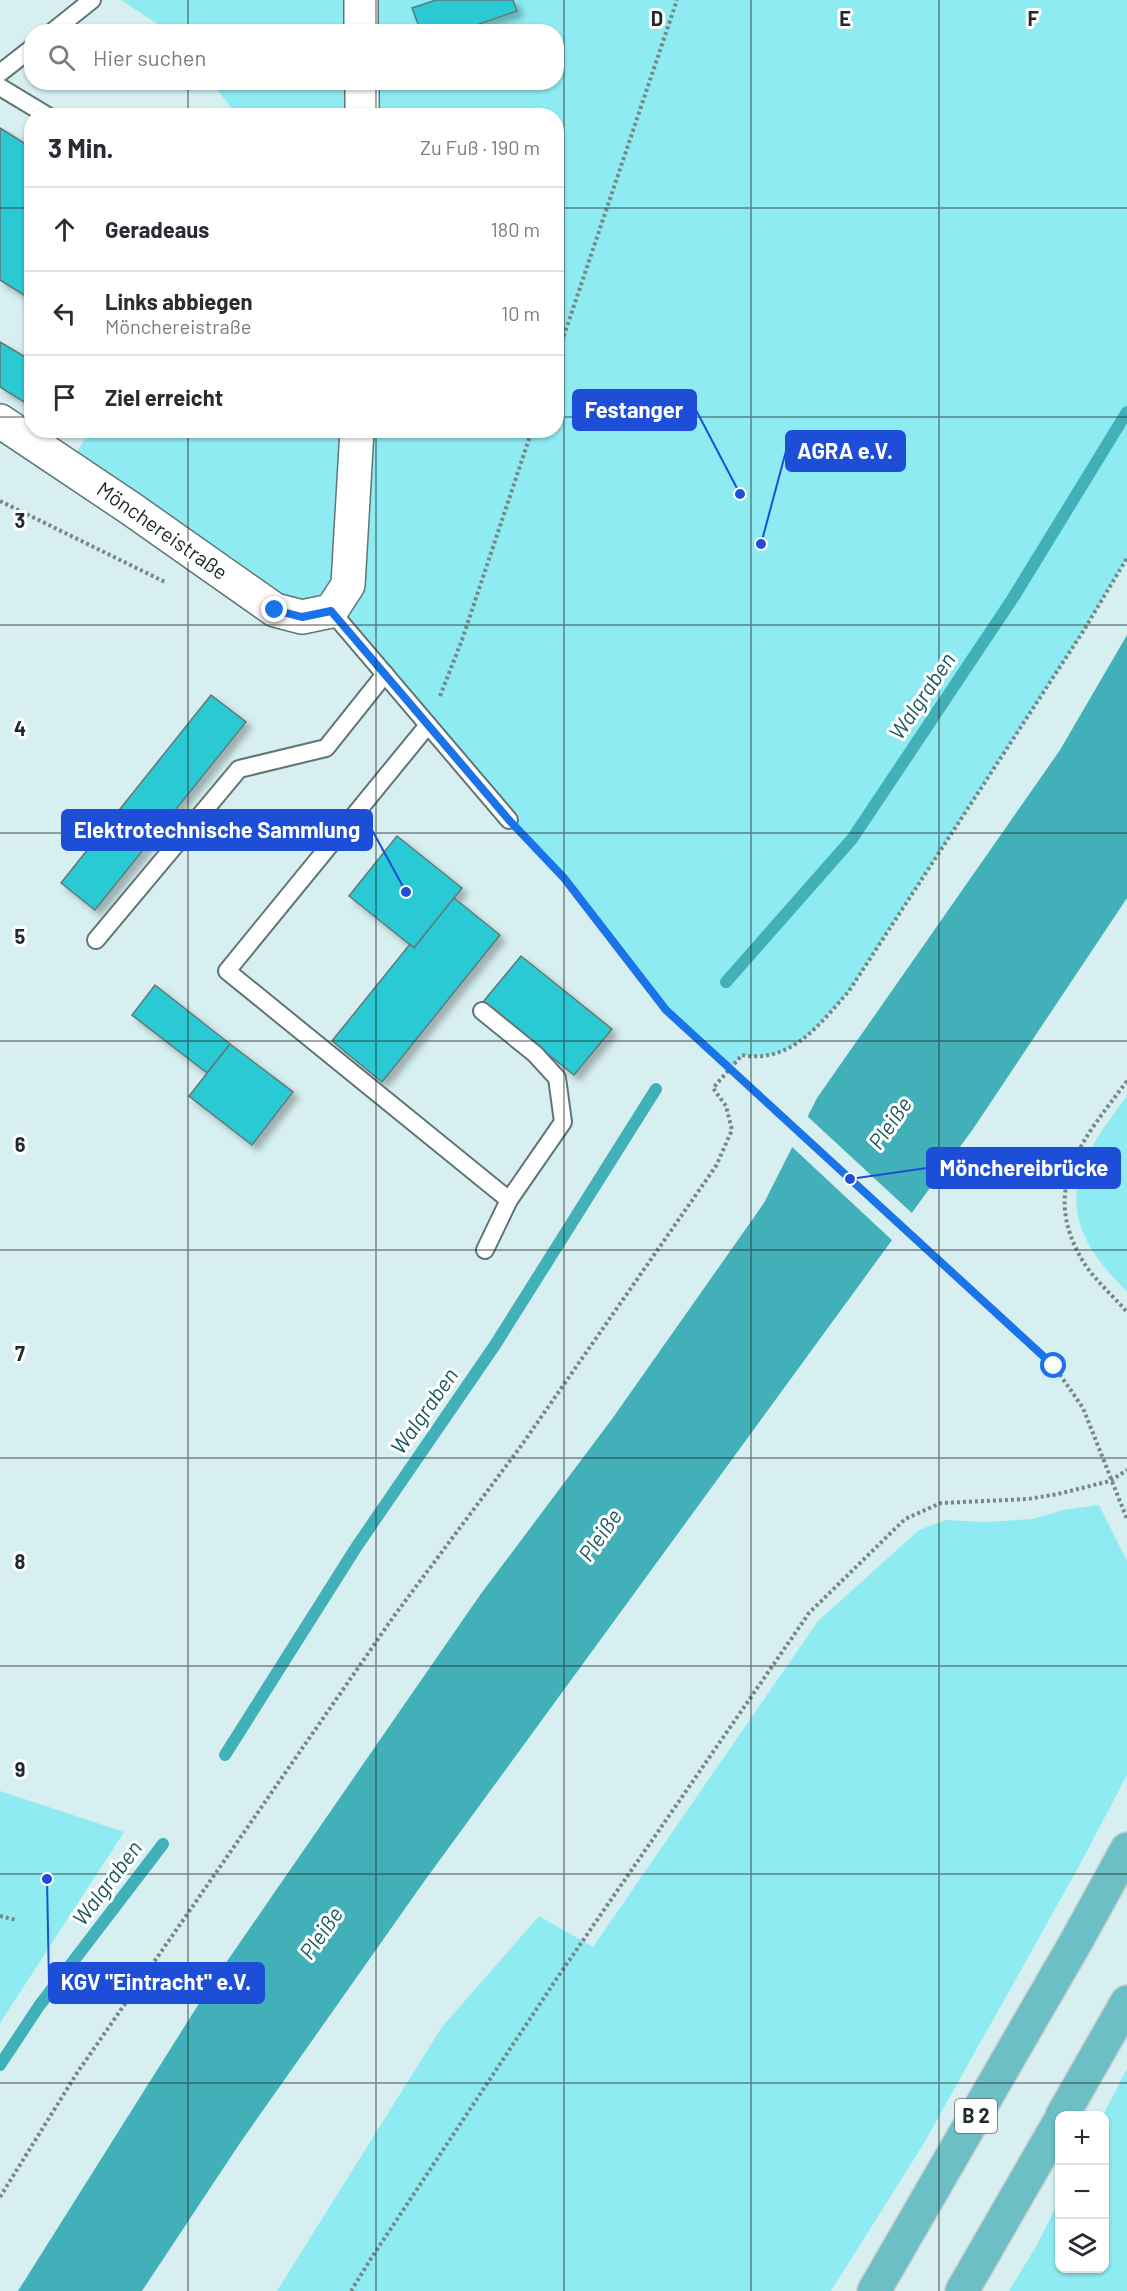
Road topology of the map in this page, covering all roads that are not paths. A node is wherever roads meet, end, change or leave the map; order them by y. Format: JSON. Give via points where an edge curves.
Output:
{"nodes":[{"id":1,"x":92,"y":0,"type":"edge"},
{"id":2,"x":361,"y":0,"type":"edge"},
{"id":3,"x":62,"y":24,"type":"edge"},
{"id":4,"x":361,"y":24,"type":"edge"},
{"id":5,"x":24,"y":54,"type":"edge"},
{"id":6,"x":0,"y":74,"type":"edge"},
{"id":7,"x":0,"y":87,"type":"edge"},
{"id":8,"x":362,"y":90,"type":"edge"},
{"id":9,"x":35,"y":108,"type":"edge"},
{"id":10,"x":362,"y":108,"type":"edge"},
{"id":11,"x":0,"y":421,"type":"edge"},
{"id":12,"x":24,"y":437,"type":"edge"},
{"id":13,"x":25,"y":438,"type":"edge"},
{"id":14,"x":357,"y":438,"type":"edge"},
{"id":15,"x":331,"y":611,"type":"junction"},
{"id":16,"x":384,"y":674,"type":"junction"},
{"id":17,"x":428,"y":725,"type":"junction"},
{"id":18,"x":509,"y":820,"type":"road end"},
{"id":19,"x":96,"y":940,"type":"dead end"},
{"id":20,"x":482,"y":1011,"type":"dead end"},
{"id":21,"x":509,"y":1200,"type":"junction"},
{"id":22,"x":484,"y":1250,"type":"dead end"},
{"id":23,"x":1127,"y":1849,"type":"edge"},
{"id":24,"x":1127,"y":2002,"type":"edge"},
{"id":25,"x":1064,"y":2111,"type":"edge"},
{"id":26,"x":1055,"y":2128,"type":"edge"},
{"id":27,"x":874,"y":2291,"type":"edge"},
{"id":28,"x":962,"y":2291,"type":"edge"}],
"edges":[{"from":1,"to":3,"type":"lane"},
{"from":2,"to":4,"type":"street"},
{"from":5,"to":6,"type":"lane"},
{"from":7,"to":9,"type":"lane"},
{"from":8,"to":10,"type":"street"},
{"from":11,"to":12,"type":"street","name":"Mönchereistraße"},
{"from":13,"to":15,"type":"street","name":"Mönchereistraße","via":[[275,610],[302,617]]},
{"from":14,"to":15,"type":"street","via":[[348,585]]},
{"from":15,"to":16,"type":"lane"},
{"from":16,"to":17,"type":"lane"},
{"from":16,"to":19,"type":"lane","via":[[326,748],[239,769]]},
{"from":17,"to":18,"type":"lane"},
{"from":17,"to":21,"type":"lane","via":[[227,971]]},
{"from":20,"to":21,"type":"lane","via":[[535,1054],[557,1078],[563,1122]]},
{"from":21,"to":22,"type":"lane"},
{"from":23,"to":27,"type":"highway","number":"B 2"},
{"from":24,"to":25,"type":"highway"},
{"from":26,"to":28,"type":"highway"}]}
